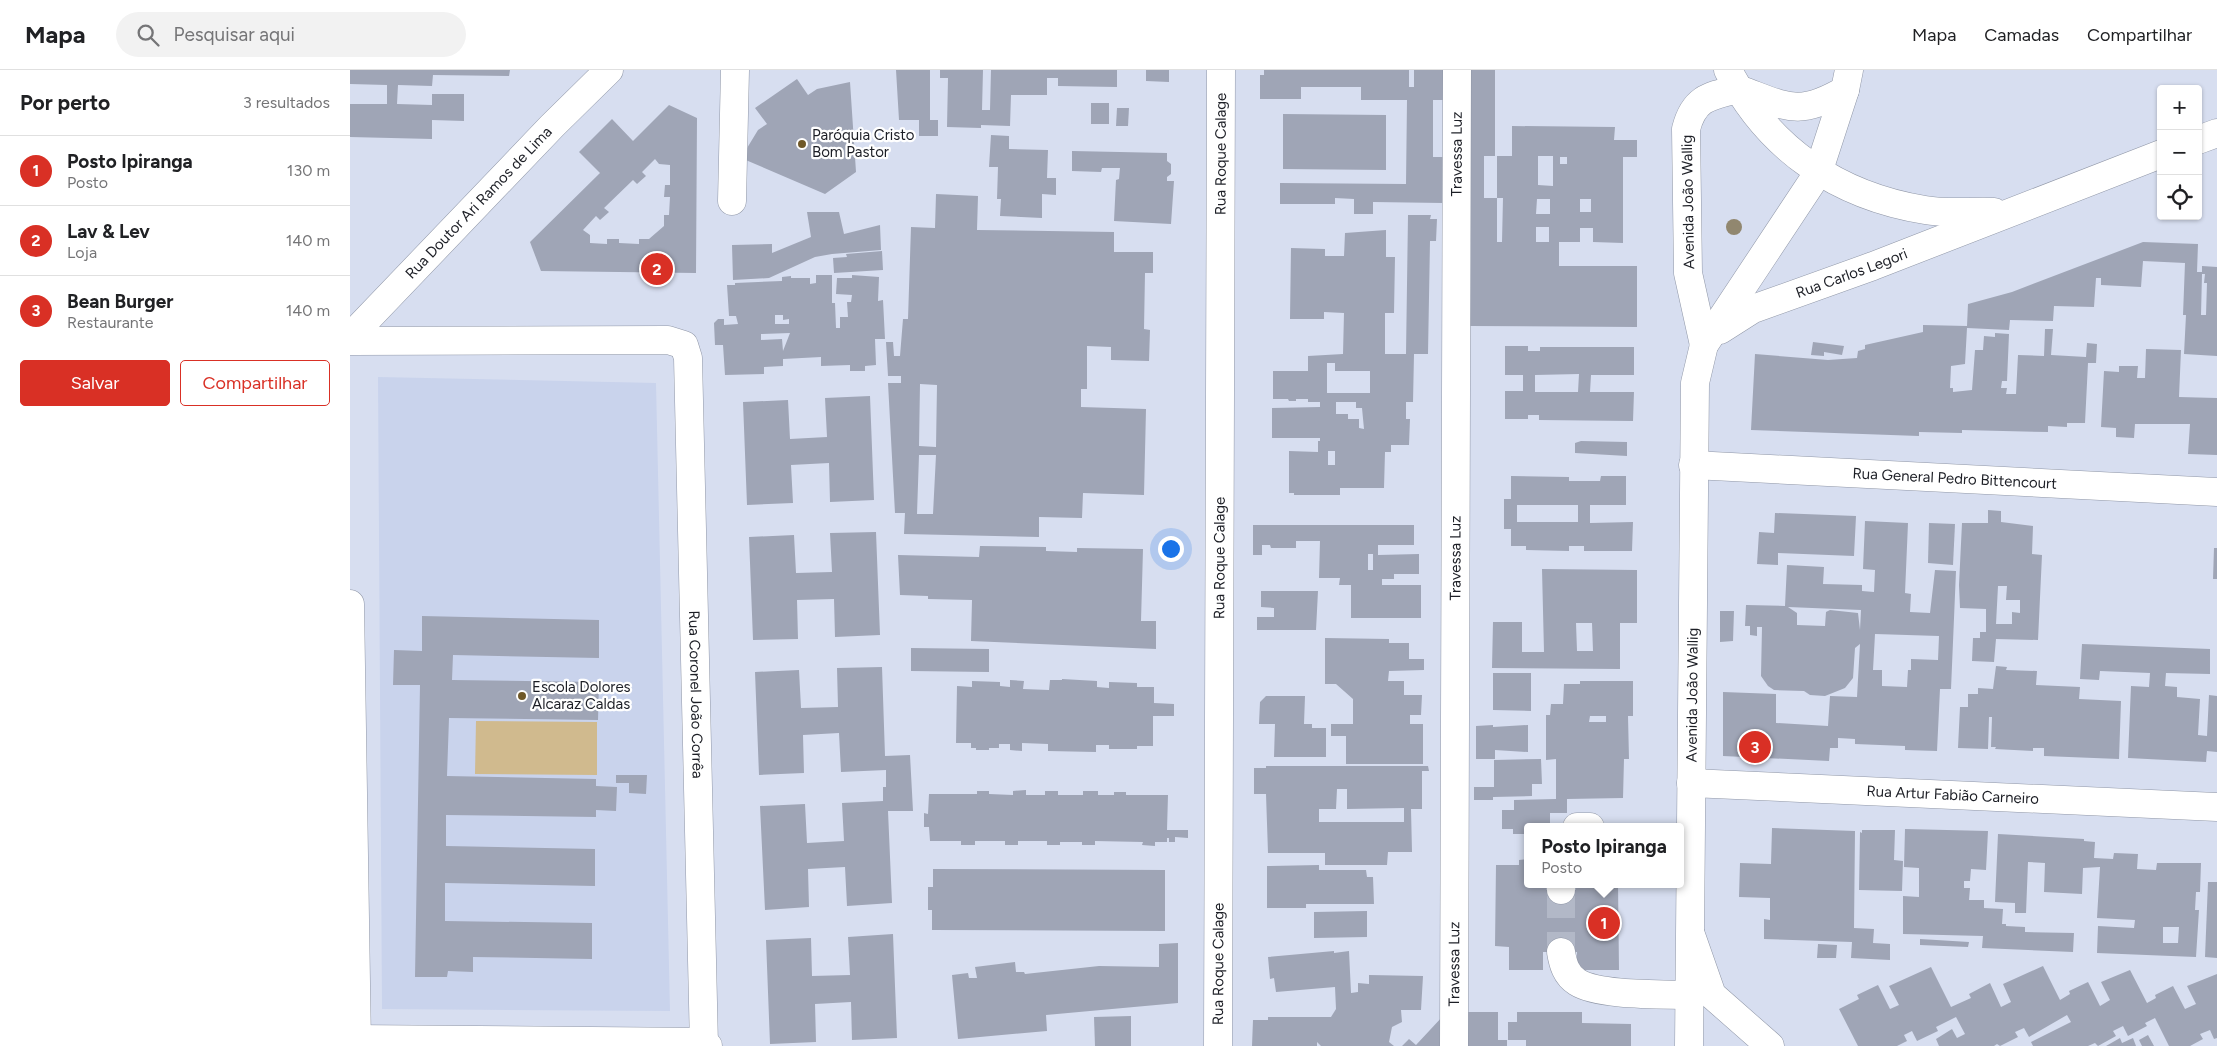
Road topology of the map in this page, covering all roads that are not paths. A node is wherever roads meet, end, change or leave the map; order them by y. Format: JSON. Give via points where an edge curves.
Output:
{"nodes":[{"id":1,"x":609,"y":70,"type":"edge"},
{"id":2,"x":735,"y":70,"type":"edge"},
{"id":3,"x":1221,"y":70,"type":"edge"},
{"id":4,"x":1457,"y":70,"type":"edge"},
{"id":5,"x":1733,"y":80,"type":"edge"},
{"id":6,"x":1847,"y":80,"type":"edge"},
{"id":7,"x":2217,"y":132,"type":"edge"},
{"id":8,"x":2202,"y":138,"type":"edge"},
{"id":9,"x":2157,"y":155,"type":"edge"},
{"id":10,"x":1818,"y":173,"type":"junction"},
{"id":11,"x":732,"y":201,"type":"dead end"},
{"id":12,"x":2006,"y":212,"type":"junction"},
{"id":13,"x":350,"y":339,"type":"edge"},
{"id":14,"x":1704,"y":345,"type":"junction"},
{"id":15,"x":1693,"y":465,"type":"junction"},
{"id":16,"x":2217,"y":492,"type":"edge"},
{"id":17,"x":350,"y":604,"type":"edge"},
{"id":18,"x":350,"y":693,"type":"edge"},
{"id":19,"x":1690,"y":783,"type":"junction"},
{"id":20,"x":2217,"y":807,"type":"edge"},
{"id":21,"x":1685,"y":837,"type":"edge"},
{"id":22,"x":1690,"y":931,"type":"junction"},
{"id":23,"x":1562,"y":952,"type":"tunnel mouth"},
{"id":24,"x":1690,"y":995,"type":"junction"},
{"id":25,"x":355,"y":1042,"type":"edge"},
{"id":26,"x":705,"y":1045,"type":"edge"},
{"id":27,"x":1218,"y":1046,"type":"edge"},
{"id":28,"x":1454,"y":1046,"type":"edge"},
{"id":29,"x":1689,"y":1046,"type":"edge"},
{"id":30,"x":1770,"y":1046,"type":"edge"}],
"edges":[{"from":1,"to":13,"type":"street","name":"Rua Doutor Ari Ramos de Lima"},
{"from":2,"to":11,"type":"street"},
{"from":3,"to":27,"type":"street","name":"Rua Roque Calage"},
{"from":4,"to":28,"type":"street","name":"Travessa Luz"},
{"from":5,"to":6,"type":"street","via":[[1788,106],[1806,108],[1822,104]]},
{"from":5,"to":10,"type":"street","via":[[1771,133]]},
{"from":5,"to":14,"type":"street","name":"Avenida João Wallig","via":[[1700,102],[1690,114],[1686,129],[1688,273]]},
{"from":6,"to":10,"type":"street","name":"Avenida João Wallig"},
{"from":7,"to":8,"type":"street"},
{"from":9,"to":12,"type":"street","name":"Rua Carlos Legori"},
{"from":10,"to":12,"type":"street","name":"Rua Carlos Legori","via":[[1866,196],[1926,210]]},
{"from":10,"to":14,"type":"street","name":"Avenida João Wallig"},
{"from":12,"to":14,"type":"street","name":"Rua Carlos Legori","via":[[1873,266],[1753,309],[1726,324]]},
{"from":13,"to":26,"type":"street","name":"Rua Coronel João Corrêa","via":[[668,340],[684,345],[688,358]]},
{"from":14,"to":15,"type":"street","name":"Avenida João Wallig","via":[[1695,383]]},
{"from":15,"to":16,"type":"street","name":"Rua General Pedro Bittencourt"},
{"from":15,"to":19,"type":"street","name":"Avenida João Wallig"},
{"from":17,"to":18,"type":"street"},
{"from":18,"to":25,"type":"street"},
{"from":19,"to":20,"type":"street","name":"Rua Artur Fabião Carneiro"},
{"from":19,"to":21,"type":"street","name":"Avenida João Wallig"},
{"from":21,"to":22,"type":"street","name":"Avenida João Wallig"},
{"from":22,"to":24,"type":"street","name":"Avenida João Wallig"},
{"from":22,"to":30,"type":"street","via":[[1712,995]]},
{"from":23,"to":24,"type":"street","via":[[1564,968],[1576,982],[1593,990]]},
{"from":24,"to":29,"type":"street","name":"Avenida João Wallig"},
{"from":25,"to":26,"type":"street"}]}
